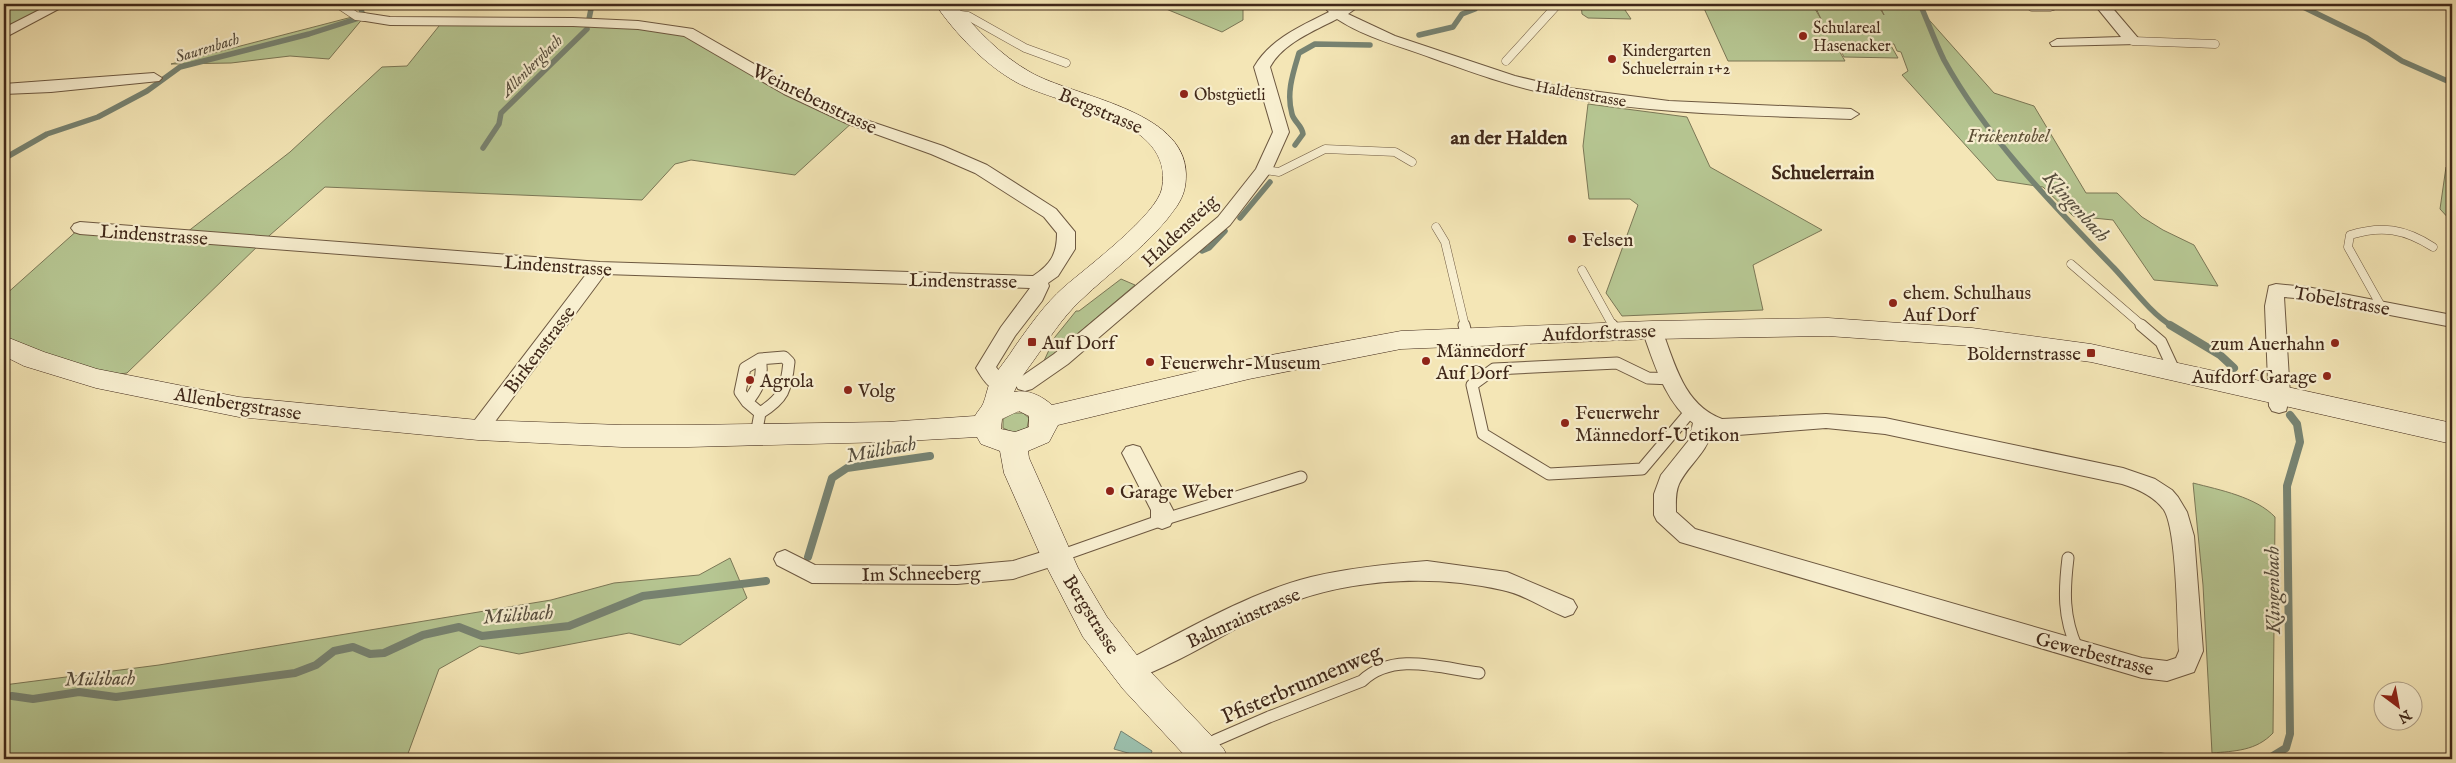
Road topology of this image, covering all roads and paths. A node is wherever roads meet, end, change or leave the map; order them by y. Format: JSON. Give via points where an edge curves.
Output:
{"nodes":[{"id":1,"x":61,"y":4,"type":"edge"},
{"id":2,"x":338,"y":4,"type":"edge"},
{"id":3,"x":576,"y":4,"type":"edge"},
{"id":4,"x":1355,"y":4,"type":"edge"},
{"id":5,"x":1558,"y":4,"type":"edge"},
{"id":6,"x":2059,"y":4,"type":"edge"},
{"id":7,"x":2101,"y":4,"type":"edge"},
{"id":8,"x":2032,"y":7,"type":"dead end"},
{"id":9,"x":949,"y":9,"type":"edge"},
{"id":10,"x":1333,"y":9,"type":"edge"},
{"id":11,"x":360,"y":16,"type":"joint"},
{"id":12,"x":573,"y":22,"type":"junction"},
{"id":13,"x":4,"y":34,"type":"edge"},
{"id":14,"x":2133,"y":41,"type":"junction"},
{"id":15,"x":2057,"y":43,"type":"dead end"},
{"id":16,"x":2215,"y":44,"type":"dead end"},
{"id":17,"x":1506,"y":61,"type":"dead end"},
{"id":18,"x":1066,"y":63,"type":"dead end"},
{"id":19,"x":154,"y":78,"type":"dead end"},
{"id":20,"x":4,"y":89,"type":"edge"},
{"id":21,"x":1851,"y":114,"type":"dead end"},
{"id":22,"x":1412,"y":162,"type":"dead end"},
{"id":23,"x":1264,"y":170,"type":"junction"},
{"id":24,"x":1436,"y":226,"type":"dead end"},
{"id":25,"x":80,"y":228,"type":"dead end"},
{"id":26,"x":2432,"y":247,"type":"dead end"},
{"id":27,"x":2071,"y":264,"type":"dead end"},
{"id":28,"x":600,"y":268,"type":"junction"},
{"id":29,"x":1582,"y":270,"type":"dead end"},
{"id":30,"x":1037,"y":282,"type":"junction"},
{"id":31,"x":2380,"y":306,"type":"junction"},
{"id":32,"x":2452,"y":321,"type":"edge"},
{"id":33,"x":1652,"y":330,"type":"junction"},
{"id":34,"x":1616,"y":331,"type":"junction"},
{"id":35,"x":1467,"y":337,"type":"junction"},
{"id":36,"x":4,"y":345,"type":"edge"},
{"id":37,"x":760,"y":359,"type":"junction"},
{"id":38,"x":2174,"y":370,"type":"junction"},
{"id":39,"x":1673,"y":380,"type":"junction"},
{"id":40,"x":2280,"y":400,"type":"junction"},
{"id":41,"x":747,"y":402,"type":"junction"},
{"id":42,"x":1013,"y":404,"type":"junction"},
{"id":43,"x":1698,"y":415,"type":"junction"},
{"id":44,"x":758,"y":424,"type":"junction"},
{"id":45,"x":478,"y":430,"type":"junction"},
{"id":46,"x":2452,"y":434,"type":"edge"},
{"id":47,"x":1014,"y":443,"type":"junction"},
{"id":48,"x":1133,"y":453,"type":"dead end"},
{"id":49,"x":1301,"y":477,"type":"dead end"},
{"id":50,"x":1162,"y":520,"type":"junction"},
{"id":51,"x":1058,"y":556,"type":"junction"},
{"id":52,"x":2068,"y":558,"type":"dead end"},
{"id":53,"x":785,"y":559,"type":"dead end"},
{"id":54,"x":1565,"y":607,"type":"dead end"},
{"id":55,"x":2077,"y":649,"type":"junction"},
{"id":56,"x":1129,"y":671,"type":"junction"},
{"id":57,"x":1479,"y":673,"type":"dead end"},
{"id":58,"x":1206,"y":754,"type":"edge"}],
"edges":[{"from":1,"to":13,"type":"street"},
{"from":2,"to":11,"type":"lane"},
{"from":3,"to":12,"type":"street"},
{"from":4,"to":10,"type":"street","name":"Haldensteig"},
{"from":5,"to":17,"type":"lane"},
{"from":6,"to":8,"type":"lane"},
{"from":7,"to":14,"type":"street"},
{"from":9,"to":18,"type":"lane","via":[[1025,48]]},
{"from":9,"to":42,"type":"street","name":"Bergstrasse","via":[[994,60],[1026,79],[1148,129],[1168,148],[1177,170],[1174,191],[1154,218],[1049,318],[1008,374]]},
{"from":10,"to":21,"type":"street","name":"Haldenstrasse","via":[[1384,37],[1559,92],[1681,107]]},
{"from":10,"to":23,"type":"street","name":"Haldensteig","via":[[1264,58],[1262,67],[1281,132]]},
{"from":11,"to":12,"type":"street","name":"Weinrebenstrasse","via":[[390,21]]},
{"from":12,"to":30,"type":"street","name":"Weinrebenstrasse","via":[[638,25],[688,32],[787,89],[854,121],[981,169],[1050,213],[1066,232],[1066,249],[1052,272]]},
{"from":14,"to":15,"type":"street"},
{"from":14,"to":16,"type":"lane"},
{"from":19,"to":20,"type":"street"},
{"from":22,"to":23,"type":"lane","via":[[1395,152],[1325,149],[1279,172]]},
{"from":23,"to":42,"type":"street","name":"Haldensteig","via":[[1213,232],[1060,360]]},
{"from":24,"to":35,"type":"lane","via":[[1445,242]]},
{"from":25,"to":28,"type":"street","name":"Lindenstrasse"},
{"from":26,"to":31,"type":"lane","via":[[2414,234],[2396,229],[2367,229],[2350,235],[2348,247]]},
{"from":27,"to":38,"type":"lane","via":[[2161,342]]},
{"from":28,"to":30,"type":"street","name":"Lindenstrasse"},
{"from":28,"to":45,"type":"street","name":"Birkenstrasse"},
{"from":29,"to":34,"type":"lane"},
{"from":30,"to":42,"type":"street","via":[[1040,286],[1035,297],[986,368]]},
{"from":31,"to":32,"type":"street","name":"Tobelstrasse"},
{"from":31,"to":40,"type":"street","name":"Tobelstrasse","via":[[2276,290],[2274,306]]},
{"from":33,"to":34,"type":"street","name":"Aufdorfstrasse"},
{"from":33,"to":38,"type":"street","name":"Aufdorfstrasse","via":[[1828,327],[1972,337],[2091,353]]},
{"from":33,"to":39,"type":"street"},
{"from":34,"to":35,"type":"street","name":"Aufdorfstrasse"},
{"from":35,"to":42,"type":"street","name":"Aufdorfstrasse","via":[[1375,344],[1187,383],[1082,410]]},
{"from":36,"to":45,"type":"street","name":"Allenbergstrasse","via":[[34,359],[96,378],[239,407]]},
{"from":37,"to":41,"type":"lane","via":[[763,368],[757,391]]},
{"from":37,"to":41,"type":"lane","via":[[745,368],[740,392]]},
{"from":37,"to":44,"type":"lane","via":[[784,357],[789,362],[785,393]]},
{"from":38,"to":40,"type":"street","name":"Aufdorfstrasse"},
{"from":39,"to":43,"type":"street","via":[[1682,399]]},
{"from":39,"to":43,"type":"lane","via":[[1648,378],[1617,364],[1566,363],[1494,369],[1472,385],[1483,434],[1549,474],[1642,469]]},
{"from":40,"to":46,"type":"street","name":"Aufdorfstrasse"},
{"from":41,"to":44,"type":"lane"},
{"from":42,"to":44,"type":"street","name":"Aufdorfstrasse","via":[[878,432]]},
{"from":42,"to":47,"type":"street","via":[[989,434],[995,439]]},
{"from":42,"to":47,"type":"street","name":"Bergstrasse","via":[[1040,431],[1025,441]]},
{"from":43,"to":55,"type":"street","name":"Gewerbestrasse","via":[[1699,442],[1676,470],[1665,494],[1665,515],[1688,536]]},
{"from":43,"to":55,"type":"street","name":"Gewerbestrasse","via":[[1720,426],[1826,421],[1885,426],[2124,476],[2159,491],[2176,510],[2183,536],[2191,651],[2184,665],[2167,671],[2142,668]]},
{"from":44,"to":45,"type":"street","name":"Allenbergstrasse","via":[[622,436]]},
{"from":47,"to":51,"type":"street","name":"Bergstrasse","via":[[1018,473]]},
{"from":48,"to":50,"type":"street","via":[[1162,510]]},
{"from":49,"to":50,"type":"lane"},
{"from":50,"to":51,"type":"lane"},
{"from":51,"to":53,"type":"street","name":"Im Schneeberg","via":[[1012,570],[957,575],[812,574]]},
{"from":51,"to":56,"type":"street","name":"Bergstrasse","via":[[1096,628]]},
{"from":52,"to":55,"type":"lane","via":[[2063,605],[2066,628]]},
{"from":54,"to":56,"type":"street","name":"Bahnrainstrasse","via":[[1507,581],[1427,570],[1366,575],[1309,587],[1262,604]]},
{"from":56,"to":58,"type":"street","name":"Bergstrasse"},
{"from":57,"to":58,"type":"lane","name":"Pfisterbrunnenweg","via":[[1401,663],[1386,665],[1362,681],[1225,736]]}]}
